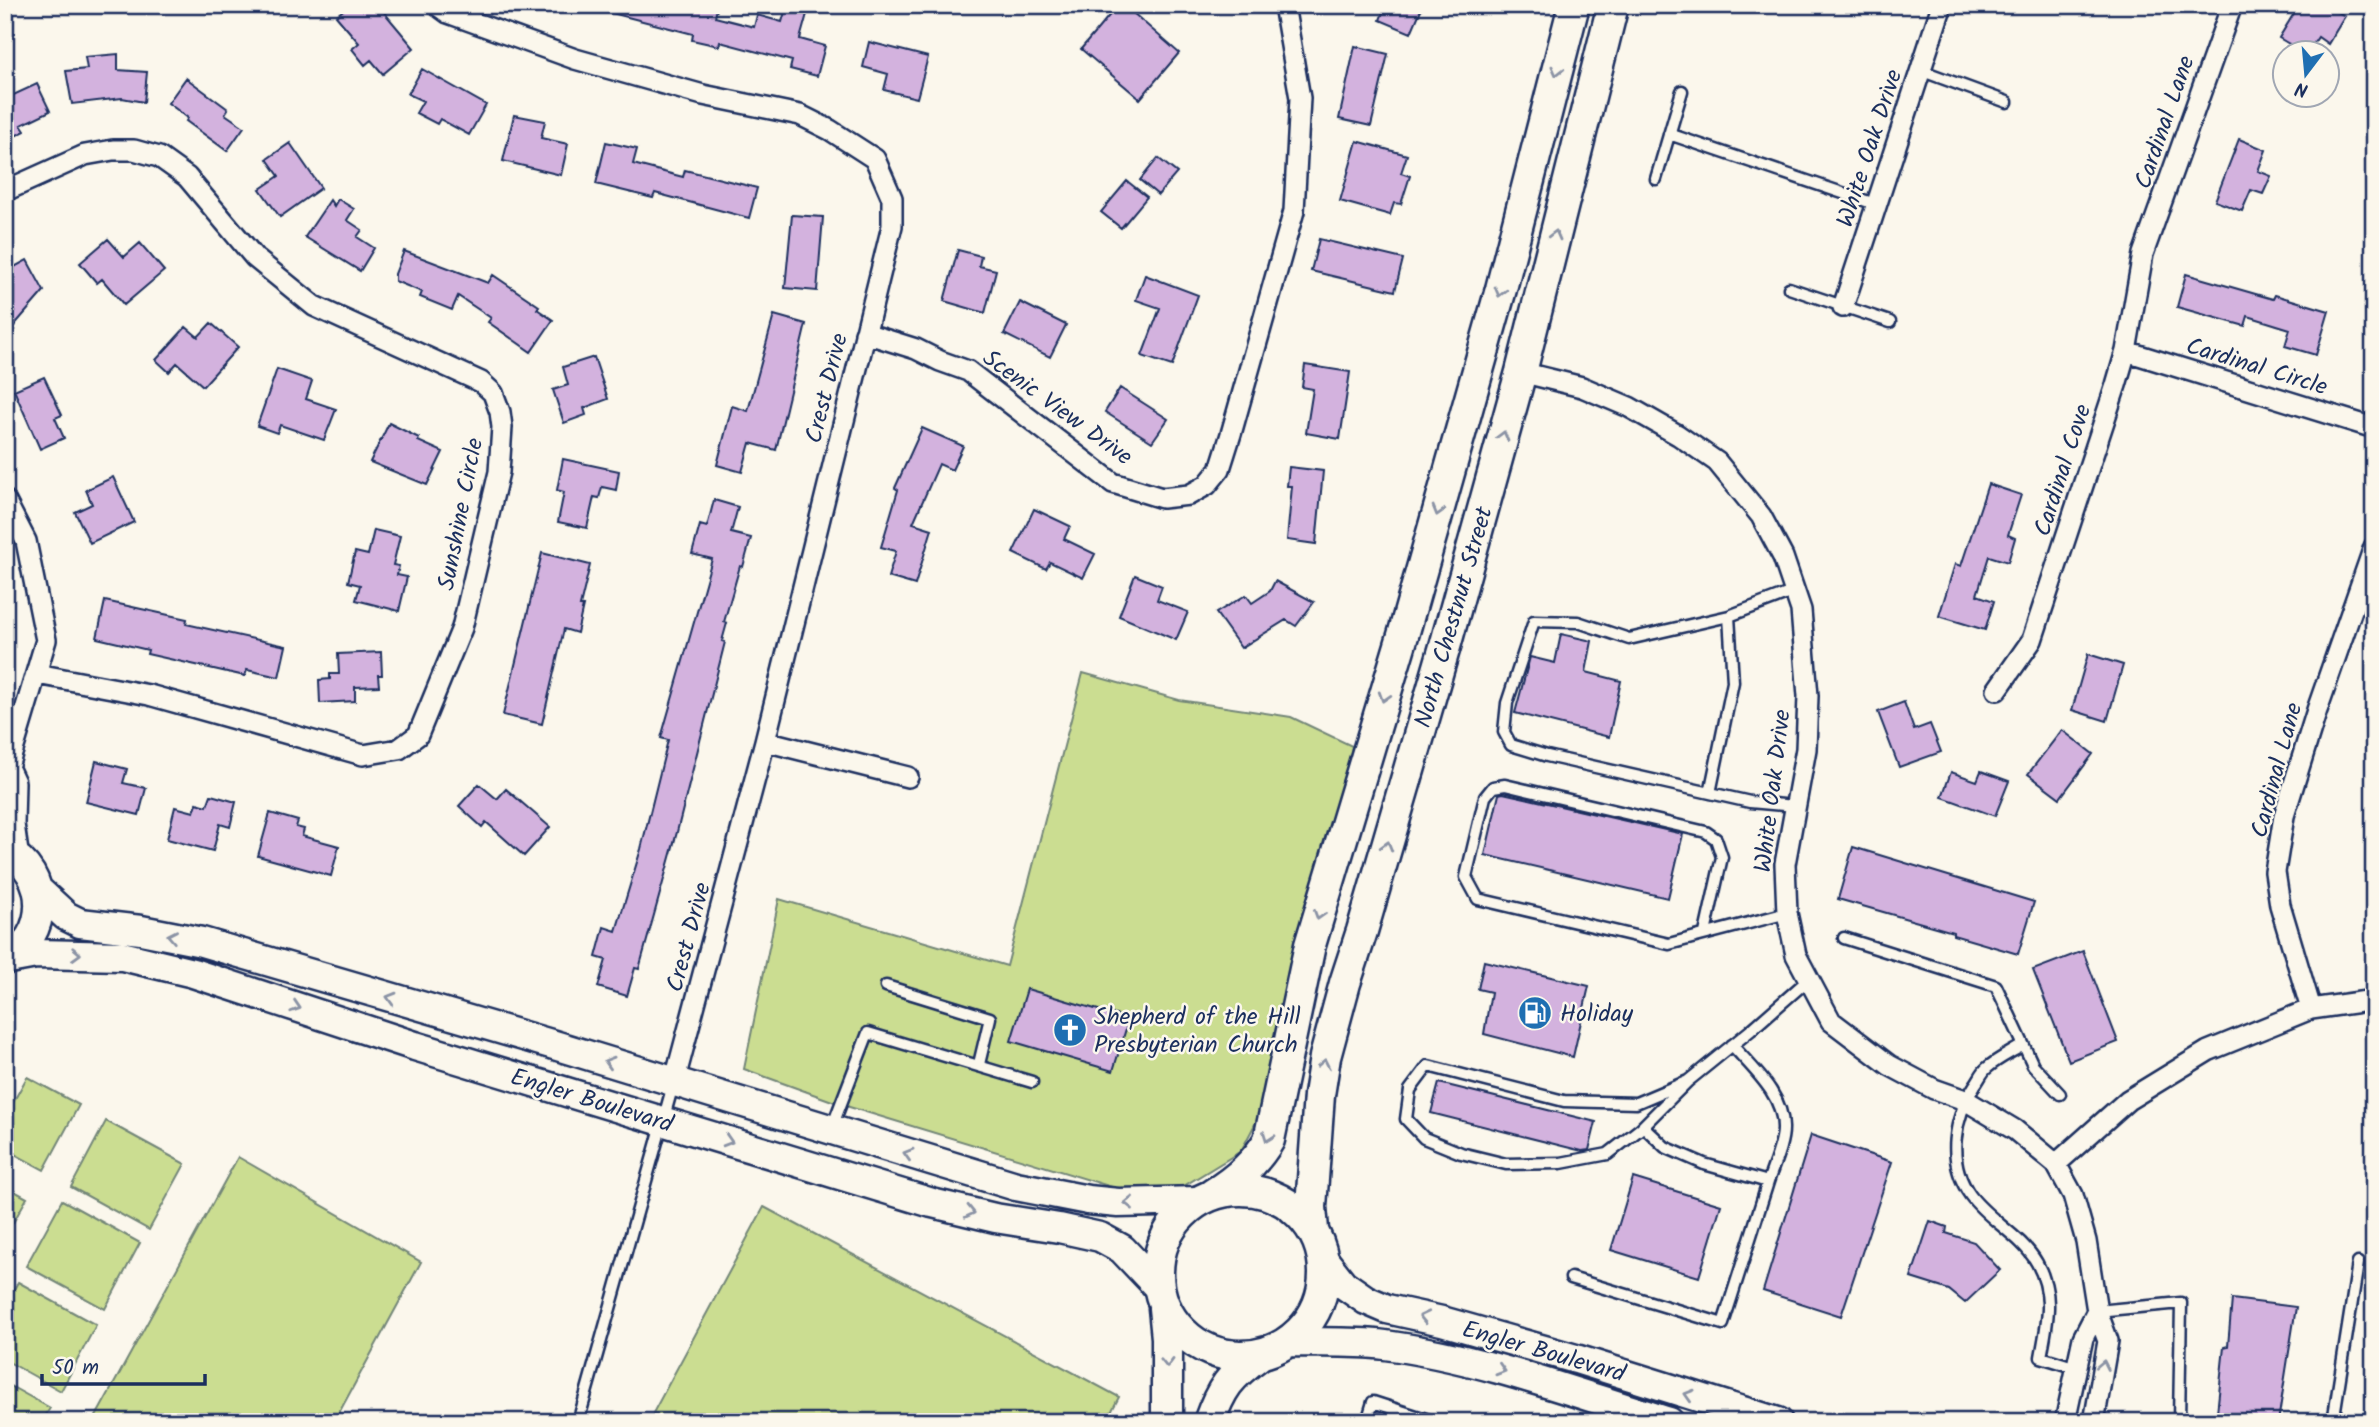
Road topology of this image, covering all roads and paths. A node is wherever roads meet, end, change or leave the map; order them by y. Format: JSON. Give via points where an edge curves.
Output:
{"nodes":[{"id":1,"x":436,"y":5,"type":"edge"},
{"id":2,"x":1284,"y":5,"type":"edge"},
{"id":3,"x":1574,"y":5,"type":"edge"},
{"id":4,"x":1613,"y":5,"type":"edge"},
{"id":5,"x":1942,"y":5,"type":"edge"},
{"id":6,"x":2232,"y":5,"type":"edge"},
{"id":7,"x":1920,"y":70,"type":"junction"},
{"id":8,"x":1682,"y":91,"type":"dead end"},
{"id":9,"x":2007,"y":102,"type":"dead end"},
{"id":10,"x":1670,"y":134,"type":"junction"},
{"id":11,"x":1656,"y":179,"type":"dead end"},
{"id":12,"x":5,"y":191,"type":"edge"},
{"id":13,"x":1875,"y":204,"type":"junction"},
{"id":14,"x":2143,"y":254,"type":"joint"},
{"id":15,"x":1789,"y":288,"type":"dead end"},
{"id":16,"x":1843,"y":307,"type":"junction"},
{"id":17,"x":1889,"y":322,"type":"dead end"},
{"id":18,"x":865,"y":334,"type":"junction"},
{"id":19,"x":2126,"y":351,"type":"junction"},
{"id":20,"x":1521,"y":372,"type":"junction"},
{"id":21,"x":2374,"y":428,"type":"edge"},
{"id":22,"x":5,"y":500,"type":"edge"},
{"id":23,"x":2374,"y":547,"type":"edge"},
{"id":24,"x":1794,"y":592,"type":"junction"},
{"id":25,"x":1729,"y":616,"type":"junction"},
{"id":26,"x":37,"y":674,"type":"junction"},
{"id":27,"x":1997,"y":690,"type":"dead end"},
{"id":28,"x":765,"y":741,"type":"junction"},
{"id":29,"x":7,"y":768,"type":"edge"},
{"id":30,"x":908,"y":777,"type":"dead end"},
{"id":31,"x":1710,"y":793,"type":"junction"},
{"id":32,"x":1795,"y":806,"type":"junction"},
{"id":33,"x":12,"y":855,"type":"edge"},
{"id":34,"x":38,"y":890,"type":"junction"},
{"id":35,"x":1787,"y":912,"type":"junction"},
{"id":36,"x":1705,"y":933,"type":"junction"},
{"id":37,"x":1844,"y":938,"type":"dead end"},
{"id":38,"x":7,"y":960,"type":"edge"},
{"id":39,"x":1810,"y":978,"type":"junction"},
{"id":40,"x":886,"y":986,"type":"dead end"},
{"id":41,"x":2374,"y":1000,"type":"edge"},
{"id":42,"x":2311,"y":1009,"type":"junction"},
{"id":43,"x":1732,"y":1045,"type":"junction"},
{"id":44,"x":2023,"y":1045,"type":"junction"},
{"id":45,"x":979,"y":1064,"type":"junction"},
{"id":46,"x":1688,"y":1081,"type":"junction"},
{"id":47,"x":1032,"y":1082,"type":"dead end"},
{"id":48,"x":674,"y":1083,"type":"junction"},
{"id":49,"x":2060,"y":1094,"type":"dead end"},
{"id":50,"x":1965,"y":1100,"type":"junction"},
{"id":51,"x":663,"y":1122,"type":"junction"},
{"id":52,"x":1643,"y":1126,"type":"junction"},
{"id":53,"x":831,"y":1131,"type":"junction"},
{"id":54,"x":2056,"y":1164,"type":"junction"},
{"id":55,"x":1768,"y":1182,"type":"junction"},
{"id":56,"x":1205,"y":1198,"type":"junction"},
{"id":57,"x":1313,"y":1230,"type":"junction"},
{"id":58,"x":1324,"y":1260,"type":"junction"},
{"id":59,"x":2358,"y":1264,"type":"dead end"},
{"id":60,"x":1571,"y":1278,"type":"dead end"},
{"id":61,"x":1161,"y":1296,"type":"junction"},
{"id":62,"x":2097,"y":1311,"type":"junction"},
{"id":63,"x":1289,"y":1342,"type":"junction"},
{"id":64,"x":1259,"y":1354,"type":"junction"},
{"id":65,"x":2077,"y":1368,"type":"junction"},
{"id":66,"x":1431,"y":1421,"type":"edge"},
{"id":67,"x":578,"y":1422,"type":"edge"},
{"id":68,"x":1167,"y":1422,"type":"edge"},
{"id":69,"x":1209,"y":1422,"type":"edge"},
{"id":70,"x":1367,"y":1422,"type":"edge"},
{"id":71,"x":1669,"y":1422,"type":"edge"},
{"id":72,"x":1778,"y":1422,"type":"edge"},
{"id":73,"x":2065,"y":1422,"type":"edge"},
{"id":74,"x":2094,"y":1422,"type":"edge"},
{"id":75,"x":2179,"y":1422,"type":"edge"},
{"id":76,"x":2333,"y":1422,"type":"edge"}],
"edges":[{"from":1,"to":18,"type":"street","name":"Crest Drive","via":[[575,59],[703,95],[800,115],[875,159],[892,198],[892,226]]},
{"from":2,"to":18,"type":"street","name":"Scenic View Drive","via":[[1300,98],[1294,211],[1220,469],[1207,485],[1189,495],[1162,498],[1113,482],[968,371]]},
{"from":3,"to":56,"type":"main road","name":"North Chestnut Street","one_way":true,"via":[[1501,289],[1310,944],[1269,1140],[1236,1180]]},
{"from":20,"to":4,"type":"main road","name":"North Chestnut Street","one_way":true},
{"from":5,"to":7,"type":"street","name":"White Oak Drive"},
{"from":6,"to":14,"type":"street","name":"Cardinal Lane"},
{"from":7,"to":9,"type":"lane"},
{"from":7,"to":13,"type":"street","name":"White Oak Drive"},
{"from":8,"to":10,"type":"lane"},
{"from":10,"to":11,"type":"lane"},
{"from":10,"to":13,"type":"lane"},
{"from":12,"to":26,"type":"street","name":"Sunshine Circle","via":[[85,155],[134,150],[159,157],[187,177],[256,258],[314,306],[481,382],[493,393],[502,428],[499,472],[462,628],[418,735],[399,749],[363,754],[149,695]]},
{"from":13,"to":16,"type":"street","name":"White Oak Drive"},
{"from":14,"to":19,"type":"street","name":"Cardinal Cove"},
{"from":15,"to":16,"type":"lane"},
{"from":16,"to":17,"type":"lane"},
{"from":18,"to":28,"type":"street","name":"Crest Drive"},
{"from":19,"to":21,"type":"street","name":"Cardinal Circle"},
{"from":19,"to":27,"type":"street","name":"Cardinal Cove","via":[[2032,640]]},
{"from":20,"to":24,"type":"street","name":"White Oak Drive","via":[[1582,387],[1629,407],[1717,462],[1761,516],[1783,557]]},
{"from":57,"to":20,"type":"main road","name":"North Chestnut Street","one_way":true,"via":[[1311,1207],[1325,1057]]},
{"from":22,"to":26,"type":"street","via":[[26,541],[46,640]]},
{"from":23,"to":42,"type":"street","name":"Cardinal Lane","via":[[2284,816],[2275,872],[2280,905]]},
{"from":24,"to":25,"type":"lane"},
{"from":24,"to":32,"type":"street","name":"White Oak Drive","via":[[1801,610],[1808,696],[1807,749]]},
{"from":25,"to":31,"type":"lane","via":[[1733,682]]},
{"from":25,"to":31,"type":"lane","via":[[1629,639],[1578,622],[1534,621],[1507,703],[1504,732],[1511,745]]},
{"from":26,"to":29,"type":"street"},
{"from":28,"to":30,"type":"street"},
{"from":28,"to":48,"type":"street","name":"Crest Drive"},
{"from":29,"to":33,"type":"street","via":[[15,782]]},
{"from":31,"to":32,"type":"lane"},
{"from":32,"to":35,"type":"street","name":"White Oak Drive","via":[[1785,864]]},
{"from":33,"to":34,"type":"main road","name":"Engler Boulevard","via":[[34,878]]},
{"from":34,"to":38,"type":"main road","via":[[36,927]]},
{"from":48,"to":34,"type":"main road","name":"Engler Boulevard","one_way":true,"via":[[202,942],[80,923]]},
{"from":35,"to":36,"type":"lane"},
{"from":35,"to":39,"type":"street","name":"White Oak Drive","via":[[1796,955]]},
{"from":36,"to":36,"type":"lane","via":[[1669,944],[1478,899],[1466,877],[1485,797],[1493,787],[1505,785],[1706,832],[1716,839],[1722,857]]},
{"from":37,"to":44,"type":"lane","via":[[1996,986]]},
{"from":38,"to":51,"type":"main road","name":"Engler Boulevard","one_way":true,"via":[[36,954],[122,956],[193,973]]},
{"from":39,"to":43,"type":"lane"},
{"from":39,"to":50,"type":"street","name":"White Oak Drive","via":[[1831,1021],[1889,1065]]},
{"from":40,"to":45,"type":"lane","via":[[990,1018]]},
{"from":41,"to":42,"type":"street"},
{"from":42,"to":54,"type":"street","via":[[2208,1051],[2128,1100]]},
{"from":43,"to":46,"type":"lane"},
{"from":43,"to":55,"type":"lane","via":[[1769,1086],[1782,1111],[1784,1131]]},
{"from":44,"to":49,"type":"lane","via":[[2033,1065]]},
{"from":44,"to":50,"type":"lane","via":[[1986,1068]]},
{"from":45,"to":47,"type":"lane"},
{"from":45,"to":53,"type":"lane","via":[[868,1033]]},
{"from":46,"to":52,"type":"lane"},
{"from":46,"to":52,"type":"lane","via":[[1636,1103],[1564,1101],[1428,1066],[1410,1090],[1406,1119],[1424,1138],[1506,1164],[1561,1163],[1608,1154]]},
{"from":48,"to":51,"type":"lane"},
{"from":48,"to":53,"type":"main road","name":"Engler Boulevard"},
{"from":50,"to":54,"type":"street","name":"White Oak Drive","via":[[2015,1130]]},
{"from":50,"to":65,"type":"lane","via":[[1955,1131],[1956,1169],[1970,1195],[2020,1240],[2038,1265],[2051,1306],[2041,1357]]},
{"from":51,"to":61,"type":"main road","name":"Engler Boulevard","one_way":true,"via":[[932,1203],[1100,1237],[1122,1249],[1144,1270]]},
{"from":51,"to":67,"type":"lane"},
{"from":52,"to":55,"type":"lane","via":[[1665,1147],[1704,1164]]},
{"from":56,"to":53,"type":"main road","name":"Engler Boulevard","one_way":true,"via":[[1118,1203],[1088,1200],[1016,1186]]},
{"from":54,"to":62,"type":"street","name":"White Oak Drive","via":[[2073,1195],[2086,1241]]},
{"from":55,"to":60,"type":"lane","via":[[1723,1324]]},
{"from":56,"to":57,"type":"main road","via":[[1245,1189],[1261,1192],[1291,1206]]},
{"from":56,"to":61,"type":"main road","via":[[1173,1224],[1165,1238],[1157,1271]]},
{"from":57,"to":58,"type":"main road"},
{"from":58,"to":63,"type":"main road","via":[[1318,1306]]},
{"from":72,"to":58,"type":"main road","name":"Engler Boulevard","one_way":true,"via":[[1576,1359],[1387,1309],[1343,1284]]},
{"from":59,"to":76,"type":"lane"},
{"from":61,"to":64,"type":"main road","via":[[1176,1325],[1195,1342],[1226,1355]]},
{"from":61,"to":68,"type":"main road","one_way":true,"via":[[1167,1338]]},
{"from":62,"to":65,"type":"street","via":[[2083,1338]]},
{"from":74,"to":62,"type":"street","name":"White Oak Drive","one_way":true,"via":[[2108,1341]]},
{"from":62,"to":75,"type":"lane","via":[[2181,1303]]},
{"from":63,"to":64,"type":"main road"},
{"from":63,"to":71,"type":"main road","name":"Engler Boulevard","one_way":true,"via":[[1383,1345],[1427,1352],[1488,1366]]},
{"from":64,"to":69,"type":"main road","via":[[1219,1393]]},
{"from":65,"to":73,"type":"street"},
{"from":66,"to":70,"type":"lane","via":[[1373,1402]]}]}
